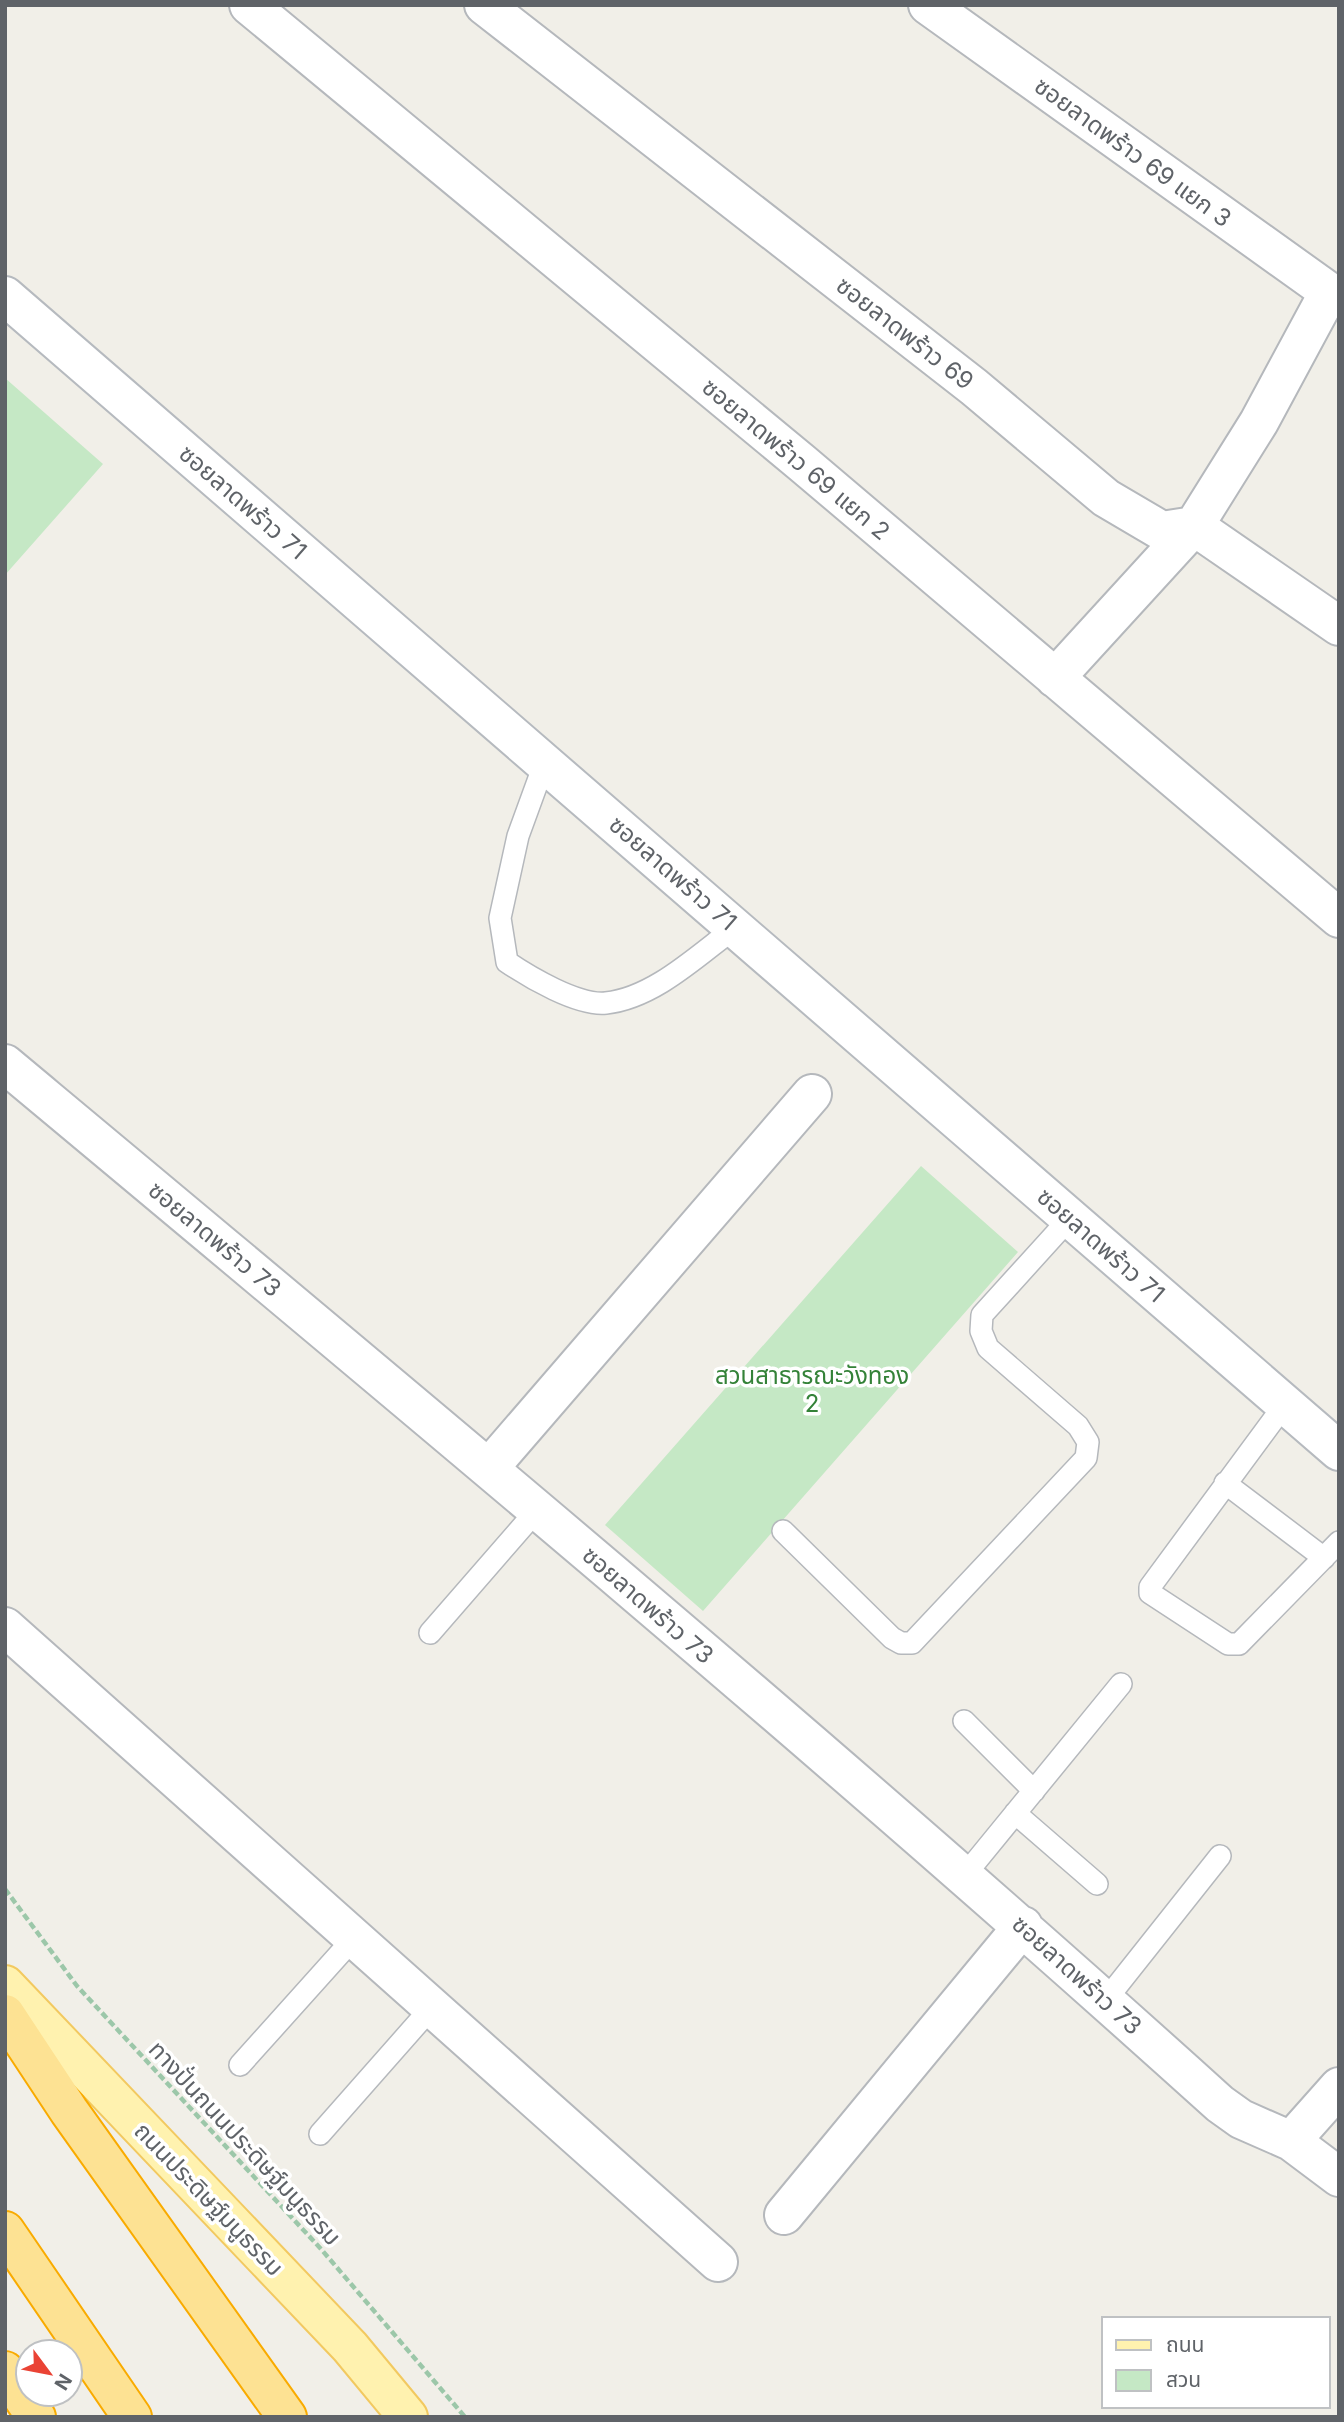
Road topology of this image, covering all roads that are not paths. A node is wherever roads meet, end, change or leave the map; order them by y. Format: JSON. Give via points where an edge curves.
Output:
{"nodes":[{"id":1,"x":249,"y":5,"type":"edge"},
{"id":2,"x":484,"y":5,"type":"edge"},
{"id":3,"x":928,"y":5,"type":"edge"},
{"id":4,"x":5,"y":296,"type":"edge"},
{"id":5,"x":1334,"y":296,"type":"edge"},
{"id":6,"x":1194,"y":526,"type":"junction"},
{"id":7,"x":1339,"y":626,"type":"edge"},
{"id":8,"x":1055,"y":678,"type":"junction"},
{"id":9,"x":545,"y":762,"type":"junction"},
{"id":10,"x":1339,"y":918,"type":"edge"},
{"id":11,"x":736,"y":927,"type":"junction"},
{"id":12,"x":5,"y":1065,"type":"edge"},
{"id":13,"x":812,"y":1094,"type":"dead end"},
{"id":14,"x":1070,"y":1218,"type":"junction"},
{"id":15,"x":1285,"y":1404,"type":"junction"},
{"id":16,"x":1339,"y":1451,"type":"edge"},
{"id":17,"x":489,"y":1468,"type":"junction"},
{"id":18,"x":1225,"y":1483,"type":"junction"},
{"id":19,"x":537,"y":1510,"type":"junction"},
{"id":20,"x":783,"y":1531,"type":"dead end"},
{"id":21,"x":1339,"y":1542,"type":"edge"},
{"id":22,"x":1324,"y":1558,"type":"junction"},
{"id":23,"x":5,"y":1627,"type":"edge"},
{"id":24,"x":430,"y":1633,"type":"dead end"},
{"id":25,"x":1121,"y":1684,"type":"dead end"},
{"id":26,"x":964,"y":1721,"type":"dead end"},
{"id":27,"x":1034,"y":1791,"type":"junction"},
{"id":28,"x":1015,"y":1813,"type":"junction"},
{"id":29,"x":1220,"y":1856,"type":"dead end"},
{"id":30,"x":964,"y":1876,"type":"junction"},
{"id":31,"x":1097,"y":1885,"type":"dead end"},
{"id":32,"x":1023,"y":1926,"type":"junction"},
{"id":33,"x":354,"y":1938,"type":"junction"},
{"id":34,"x":5,"y":1985,"type":"edge"},
{"id":35,"x":1105,"y":2001,"type":"junction"},
{"id":36,"x":432,"y":2007,"type":"junction"},
{"id":37,"x":5,"y":2014,"type":"edge"},
{"id":38,"x":240,"y":2065,"type":"dead end"},
{"id":39,"x":1339,"y":2087,"type":"edge"},
{"id":40,"x":320,"y":2134,"type":"dead end"},
{"id":41,"x":1291,"y":2141,"type":"junction"},
{"id":42,"x":1339,"y":2177,"type":"edge"},
{"id":43,"x":784,"y":2214,"type":"dead end"},
{"id":44,"x":5,"y":2231,"type":"edge"},
{"id":45,"x":718,"y":2262,"type":"dead end"},
{"id":46,"x":5,"y":2371,"type":"edge"},
{"id":47,"x":36,"y":2417,"type":"edge"},
{"id":48,"x":132,"y":2417,"type":"edge"},
{"id":49,"x":287,"y":2417,"type":"edge"},
{"id":50,"x":408,"y":2417,"type":"edge"}],
"edges":[{"from":1,"to":8,"type":"street","name":"ซอยลาดพร้าว 69 แยก 2"},
{"from":2,"to":6,"type":"street","name":"ซอยลาดพร้าว 69","via":[[952,370],[1106,498],[1163,531]]},
{"from":3,"to":5,"type":"street","name":"ซอยลาดพร้าว 69 แยก 3"},
{"from":4,"to":9,"type":"street","name":"ซอยลาดพร้าว 71"},
{"from":5,"to":6,"type":"street"},
{"from":6,"to":7,"type":"street"},
{"from":6,"to":8,"type":"street"},
{"from":8,"to":10,"type":"street","name":"ซอยลาดพร้าว 69 แยก 2"},
{"from":9,"to":11,"type":"street","name":"ซอยลาดพร้าว 71"},
{"from":9,"to":11,"type":"lane","via":[[518,836],[500,918],[507,962],[547,988],[603,1004],[632,996],[667,978]]},
{"from":11,"to":14,"type":"street","name":"ซอยลาดพร้าว 71"},
{"from":12,"to":17,"type":"street","name":"ซอยลาดพร้าว 73"},
{"from":13,"to":17,"type":"street"},
{"from":14,"to":15,"type":"street","name":"ซอยลาดพร้าว 71"},
{"from":14,"to":20,"type":"lane","via":[[982,1315],[981,1331],[988,1349],[1077,1426],[1088,1442],[1086,1458],[912,1643],[892,1638]]},
{"from":15,"to":16,"type":"street","name":"ซอยลาดพร้าว 71"},
{"from":15,"to":18,"type":"lane"},
{"from":17,"to":19,"type":"street","name":"ซอยลาดพร้าว 73"},
{"from":18,"to":22,"type":"lane"},
{"from":18,"to":22,"type":"lane","via":[[1150,1587],[1156,1600],[1228,1644],[1239,1644]]},
{"from":19,"to":24,"type":"lane"},
{"from":19,"to":30,"type":"street","name":"ซอยลาดพร้าว 73"},
{"from":21,"to":22,"type":"lane"},
{"from":23,"to":33,"type":"street"},
{"from":25,"to":27,"type":"lane"},
{"from":26,"to":27,"type":"lane"},
{"from":27,"to":28,"type":"lane"},
{"from":28,"to":30,"type":"lane"},
{"from":28,"to":31,"type":"lane"},
{"from":29,"to":35,"type":"lane"},
{"from":30,"to":32,"type":"street","name":"ซอยลาดพร้าว 73"},
{"from":32,"to":35,"type":"street","name":"ซอยลาดพร้าว 73"},
{"from":32,"to":43,"type":"street"},
{"from":33,"to":36,"type":"street"},
{"from":33,"to":38,"type":"lane"},
{"from":34,"to":50,"type":"main road","name":"ถนนประดิษฐ์มนูธรรม","via":[[350,2347]]},
{"from":35,"to":41,"type":"street","name":"ซอยลาดพร้าว 73","via":[[1220,2104],[1241,2119]]},
{"from":36,"to":40,"type":"lane"},
{"from":36,"to":45,"type":"street"},
{"from":37,"to":49,"type":"highway"},
{"from":39,"to":41,"type":"street"},
{"from":41,"to":42,"type":"street","name":"ซอยลาดพร้าว 73"},
{"from":44,"to":48,"type":"highway"},
{"from":46,"to":47,"type":"highway"}]}
